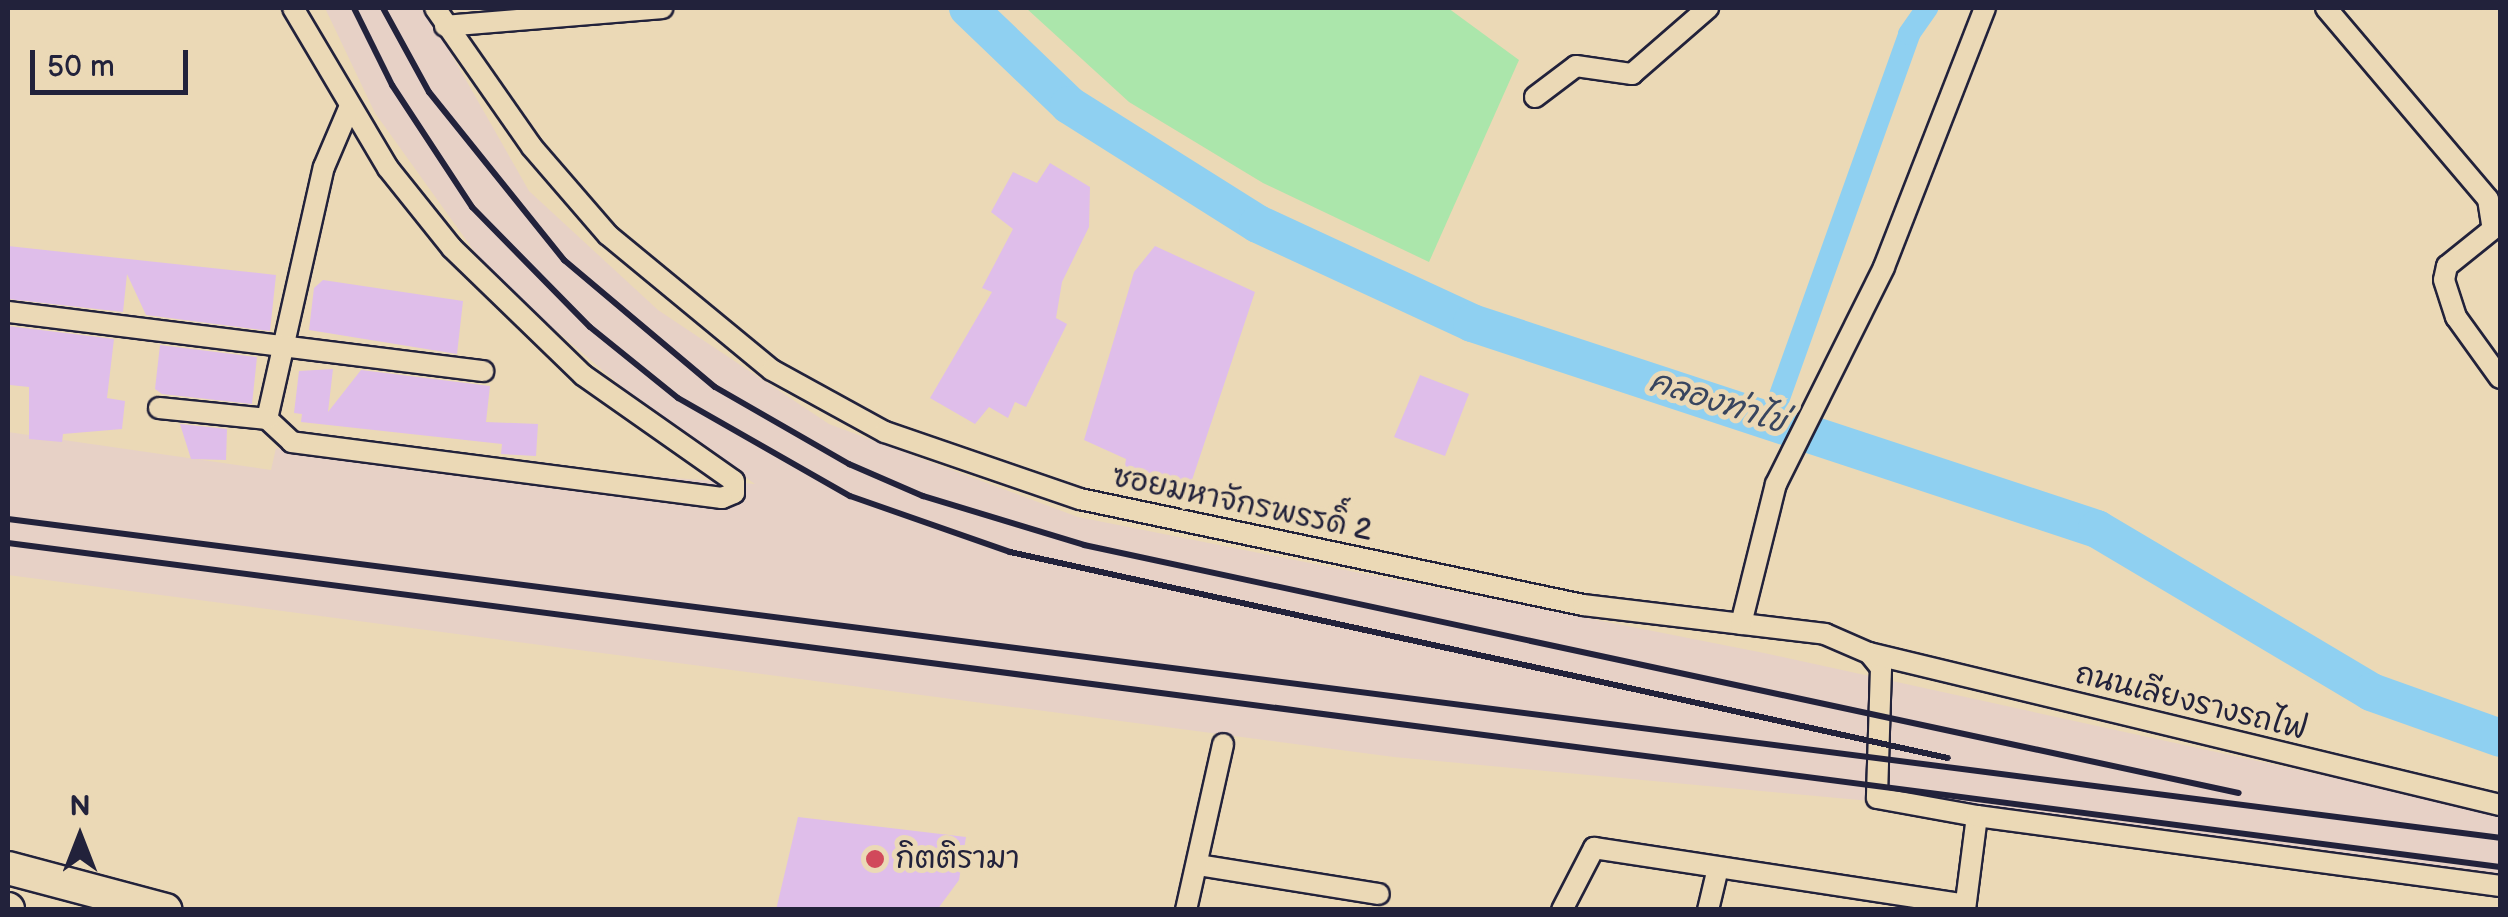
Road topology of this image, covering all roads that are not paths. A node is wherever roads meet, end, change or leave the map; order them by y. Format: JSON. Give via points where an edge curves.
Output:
{"nodes":[{"id":1,"x":292,"y":8,"type":"edge"},
{"id":2,"x":662,"y":8,"type":"edge"},
{"id":3,"x":1708,"y":8,"type":"edge"},
{"id":4,"x":1985,"y":8,"type":"edge"},
{"id":5,"x":2326,"y":8,"type":"edge"},
{"id":6,"x":440,"y":17,"type":"edge"},
{"id":7,"x":1534,"y":97,"type":"dead end"},
{"id":8,"x":350,"y":106,"type":"junction"},
{"id":9,"x":8,"y":312,"type":"edge"},
{"id":10,"x":279,"y":345,"type":"junction"},
{"id":11,"x":483,"y":371,"type":"dead end"},
{"id":12,"x":2500,"y":378,"type":"edge"},
{"id":13,"x":159,"y":408,"type":"dead end"},
{"id":14,"x":267,"y":419,"type":"junction"},
{"id":15,"x":1741,"y":624,"type":"junction"},
{"id":16,"x":1869,"y":652,"type":"junction"},
{"id":17,"x":1223,"y":744,"type":"dead end"},
{"id":18,"x":2500,"y":805,"type":"edge"},
{"id":19,"x":1978,"y":816,"type":"junction"},
{"id":20,"x":1198,"y":865,"type":"junction"},
{"id":21,"x":8,"y":868,"type":"edge"},
{"id":22,"x":1718,"y":868,"type":"junction"},
{"id":23,"x":2500,"y":886,"type":"edge"},
{"id":24,"x":1379,"y":894,"type":"dead end"},
{"id":25,"x":1965,"y":907,"type":"edge"},
{"id":26,"x":166,"y":910,"type":"edge"},
{"id":27,"x":1186,"y":910,"type":"edge"},
{"id":28,"x":1562,"y":910,"type":"edge"},
{"id":29,"x":1708,"y":910,"type":"edge"}],
"edges":[{"from":1,"to":8,"type":"street"},
{"from":2,"to":6,"type":"street"},
{"from":3,"to":7,"type":"street","via":[[1632,74],[1576,66]]},
{"from":4,"to":15,"type":"street","via":[[1849,346],[1776,484]]},
{"from":5,"to":12,"type":"street","via":[[2488,199],[2493,229],[2447,266],[2444,280],[2456,317]]},
{"from":6,"to":15,"type":"street","name":"ซอยมหาจักรพรรดิ์ 2","via":[[566,189],[656,280],[772,370],[885,432],[1080,499],[1522,594]]},
{"from":8,"to":10,"type":"street","via":[[324,166]]},
{"from":8,"to":14,"type":"street","via":[[418,207],[488,288],[583,375],[737,488],[722,498],[292,442]]},
{"from":9,"to":10,"type":"street"},
{"from":10,"to":11,"type":"street"},
{"from":10,"to":14,"type":"street"},
{"from":13,"to":14,"type":"street"},
{"from":15,"to":16,"type":"street","name":"ซอยมหาจักรพรรดิ์ 2","via":[[1825,634]]},
{"from":16,"to":18,"type":"street","name":"ถนนเลียงรางรถไฟ"},
{"from":16,"to":19,"type":"street","via":[[1881,668],[1877,798]]},
{"from":17,"to":20,"type":"street"},
{"from":19,"to":23,"type":"street"},
{"from":19,"to":25,"type":"street"},
{"from":20,"to":24,"type":"street"},
{"from":20,"to":27,"type":"street"},
{"from":21,"to":26,"type":"main road"},
{"from":22,"to":25,"type":"street"},
{"from":22,"to":28,"type":"street","via":[[1592,848]]},
{"from":22,"to":29,"type":"street"}]}
